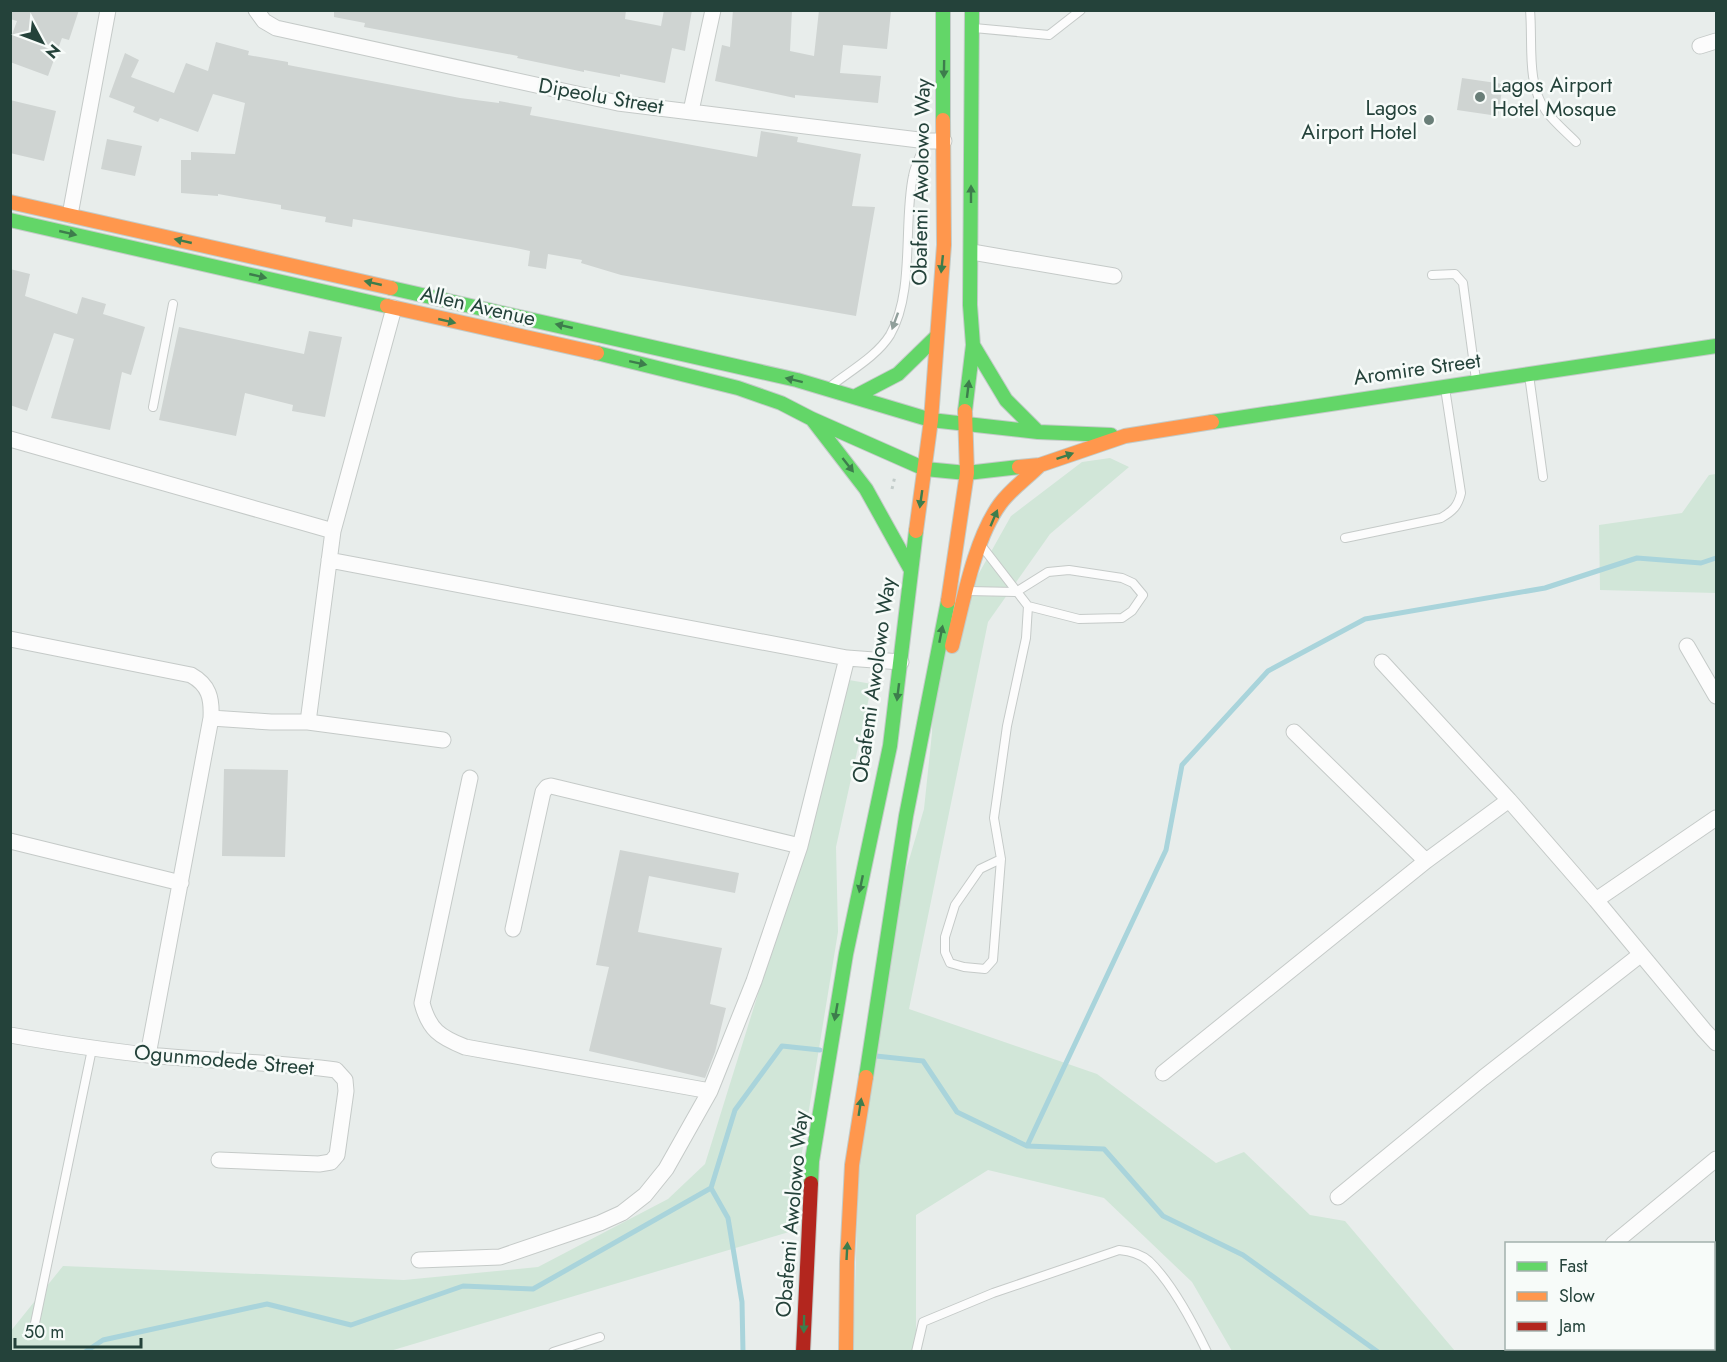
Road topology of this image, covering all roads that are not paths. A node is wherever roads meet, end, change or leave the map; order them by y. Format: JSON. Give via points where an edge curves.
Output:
{"nodes":[{"id":1,"x":108,"y":10,"type":"edge"},
{"id":2,"x":713,"y":10,"type":"edge"},
{"id":3,"x":944,"y":10,"type":"edge"},
{"id":4,"x":972,"y":10,"type":"edge"},
{"id":5,"x":1081,"y":10,"type":"edge"},
{"id":6,"x":1530,"y":10,"type":"edge"},
{"id":7,"x":260,"y":16,"type":"edge"},
{"id":8,"x":973,"y":27,"type":"junction"},
{"id":9,"x":1716,"y":41,"type":"edge"},
{"id":10,"x":1701,"y":46,"type":"dead end"},
{"id":11,"x":691,"y":111,"type":"junction"},
{"id":12,"x":927,"y":141,"type":"junction"},
{"id":13,"x":944,"y":141,"type":"junction"},
{"id":14,"x":1576,"y":142,"type":"dead end"},
{"id":15,"x":10,"y":202,"type":"edge"},
{"id":16,"x":70,"y":215,"type":"junction"},
{"id":17,"x":10,"y":220,"type":"edge"},
{"id":18,"x":972,"y":252,"type":"junction"},
{"id":19,"x":1432,"y":275,"type":"dead end"},
{"id":20,"x":1114,"y":276,"type":"dead end"},
{"id":21,"x":173,"y":304,"type":"dead end"},
{"id":22,"x":394,"y":308,"type":"junction"},
{"id":23,"x":936,"y":337,"type":"junction"},
{"id":24,"x":973,"y":345,"type":"junction"},
{"id":25,"x":1716,"y":346,"type":"edge"},
{"id":26,"x":1529,"y":374,"type":"junction"},
{"id":27,"x":1476,"y":382,"type":"junction"},
{"id":28,"x":1445,"y":386,"type":"junction"},
{"id":29,"x":827,"y":388,"type":"junction"},
{"id":30,"x":854,"y":397,"type":"junction"},
{"id":31,"x":153,"y":407,"type":"dead end"},
{"id":32,"x":812,"y":419,"type":"junction"},
{"id":33,"x":931,"y":420,"type":"junction"},
{"id":34,"x":966,"y":425,"type":"junction"},
{"id":35,"x":1038,"y":432,"type":"junction"},
{"id":36,"x":1125,"y":436,"type":"junction"},
{"id":37,"x":10,"y":439,"type":"edge"},
{"id":38,"x":1040,"y":465,"type":"junction"},
{"id":39,"x":925,"y":469,"type":"junction"},
{"id":40,"x":966,"y":473,"type":"junction"},
{"id":41,"x":1543,"y":477,"type":"dead end"},
{"id":42,"x":333,"y":531,"type":"junction"},
{"id":43,"x":1345,"y":538,"type":"dead end"},
{"id":44,"x":982,"y":546,"type":"junction"},
{"id":45,"x":329,"y":560,"type":"junction"},
{"id":46,"x":911,"y":570,"type":"junction"},
{"id":47,"x":967,"y":591,"type":"junction"},
{"id":48,"x":1016,"y":592,"type":"junction"},
{"id":49,"x":1028,"y":606,"type":"junction"},
{"id":50,"x":10,"y":639,"type":"edge"},
{"id":51,"x":1687,"y":646,"type":"dead end"},
{"id":52,"x":847,"y":658,"type":"junction"},
{"id":53,"x":901,"y":662,"type":"junction"},
{"id":54,"x":1382,"y":662,"type":"dead end"},
{"id":55,"x":1716,"y":696,"type":"edge"},
{"id":56,"x":211,"y":718,"type":"junction"},
{"id":57,"x":308,"y":722,"type":"junction"},
{"id":58,"x":1294,"y":732,"type":"dead end"},
{"id":59,"x":443,"y":740,"type":"dead end"},
{"id":60,"x":470,"y":778,"type":"dead end"},
{"id":61,"x":1509,"y":800,"type":"junction"},
{"id":62,"x":906,"y":816,"type":"junction"},
{"id":63,"x":1716,"y":818,"type":"edge"},
{"id":64,"x":10,"y":841,"type":"edge"},
{"id":65,"x":800,"y":846,"type":"junction"},
{"id":66,"x":1001,"y":859,"type":"junction"},
{"id":67,"x":1426,"y":861,"type":"junction"},
{"id":68,"x":181,"y":883,"type":"junction"},
{"id":69,"x":1596,"y":900,"type":"junction"},
{"id":70,"x":513,"y":929,"type":"dead end"},
{"id":71,"x":1640,"y":956,"type":"junction"},
{"id":72,"x":10,"y":1035,"type":"edge"},
{"id":73,"x":1716,"y":1043,"type":"edge"},
{"id":74,"x":92,"y":1049,"type":"junction"},
{"id":75,"x":148,"y":1055,"type":"junction"},
{"id":76,"x":1163,"y":1073,"type":"dead end"},
{"id":77,"x":710,"y":1091,"type":"junction"},
{"id":78,"x":1716,"y":1159,"type":"edge"},
{"id":79,"x":219,"y":1160,"type":"dead end"},
{"id":80,"x":1338,"y":1197,"type":"dead end"},
{"id":81,"x":1615,"y":1242,"type":"edge"},
{"id":82,"x":419,"y":1260,"type":"dead end"},
{"id":83,"x":34,"y":1328,"type":"dead end"},
{"id":84,"x":600,"y":1337,"type":"dead end"},
{"id":85,"x":554,"y":1352,"type":"edge"},
{"id":86,"x":803,"y":1352,"type":"edge"},
{"id":87,"x":846,"y":1352,"type":"edge"},
{"id":88,"x":916,"y":1352,"type":"edge"},
{"id":89,"x":1207,"y":1352,"type":"edge"}],
"edges":[{"from":1,"to":16,"type":"street"},
{"from":2,"to":11,"type":"street"},
{"from":3,"to":13,"type":"main road","name":"Obafemi Awolowo Way","one_way":true},
{"from":4,"to":8,"type":"main road"},
{"from":5,"to":8,"type":"lane","via":[[1049,35]]},
{"from":6,"to":14,"type":"lane","via":[[1534,84],[1539,100]]},
{"from":7,"to":11,"type":"street","name":"Dipeolu Street","via":[[276,28],[618,103]]},
{"from":18,"to":8,"type":"main road","one_way":true},
{"from":9,"to":10,"type":"street"},
{"from":11,"to":12,"type":"street","name":"Dipeolu Street"},
{"from":12,"to":13,"type":"street","name":"Dipeolu Street"},
{"from":12,"to":29,"type":"lane","one_way":true,"via":[[913,174],[904,287],[897,318],[890,335],[877,350]]},
{"from":13,"to":23,"type":"main road","name":"Obafemi Awolowo Way","one_way":true,"via":[[944,245]]},
{"from":15,"to":16,"type":"main road","name":"Allen Avenue"},
{"from":29,"to":16,"type":"main road","name":"Allen Avenue","one_way":true},
{"from":17,"to":22,"type":"main road","name":"Allen Avenue","one_way":true},
{"from":18,"to":20,"type":"street"},
{"from":18,"to":24,"type":"main road"},
{"from":19,"to":27,"type":"lane","via":[[1455,274],[1463,283]]},
{"from":21,"to":31,"type":"lane"},
{"from":22,"to":32,"type":"main road","name":"Allen Avenue","one_way":true,"via":[[738,388]]},
{"from":22,"to":42,"type":"street"},
{"from":23,"to":30,"type":"main road","via":[[898,374]]},
{"from":23,"to":33,"type":"main road","name":"Obafemi Awolowo Way"},
{"from":34,"to":24,"type":"main road","one_way":true},
{"from":24,"to":35,"type":"main road","via":[[1006,400]]},
{"from":25,"to":26,"type":"main road","name":"Aromire Street"},
{"from":26,"to":27,"type":"main road","name":"Aromire Street"},
{"from":26,"to":41,"type":"lane"},
{"from":27,"to":28,"type":"main road","name":"Aromire Street"},
{"from":28,"to":36,"type":"main road","name":"Aromire Street"},
{"from":28,"to":43,"type":"lane","via":[[1461,493],[1459,503],[1441,518]]},
{"from":29,"to":30,"type":"main road","name":"Allen Avenue"},
{"from":30,"to":33,"type":"main road","name":"Allen Avenue"},
{"from":32,"to":39,"type":"main road","name":"Allen Avenue"},
{"from":32,"to":46,"type":"main road","one_way":true,"via":[[866,489]]},
{"from":33,"to":34,"type":"main road","name":"Allen Avenue"},
{"from":33,"to":39,"type":"main road","name":"Obafemi Awolowo Way"},
{"from":34,"to":35,"type":"main road","name":"Aromire Street"},
{"from":34,"to":40,"type":"main road"},
{"from":35,"to":36,"type":"main road","name":"Aromire Street"},
{"from":38,"to":36,"type":"main road","name":"Aromire Street","one_way":true},
{"from":37,"to":42,"type":"street"},
{"from":38,"to":40,"type":"main road","name":"Aromire Street"},
{"from":44,"to":38,"type":"main road","one_way":true,"via":[[1001,503]]},
{"from":39,"to":40,"type":"main road","name":"Allen Avenue"},
{"from":39,"to":46,"type":"main road","name":"Obafemi Awolowo Way","one_way":true},
{"from":62,"to":40,"type":"main road","one_way":true,"via":[[953,573]]},
{"from":42,"to":45,"type":"street"},
{"from":44,"to":47,"type":"main road"},
{"from":44,"to":48,"type":"lane"},
{"from":45,"to":52,"type":"street"},
{"from":45,"to":57,"type":"street"},
{"from":46,"to":53,"type":"main road","name":"Obafemi Awolowo Way"},
{"from":47,"to":48,"type":"lane"},
{"from":47,"to":62,"type":"main road"},
{"from":48,"to":49,"type":"lane"},
{"from":48,"to":49,"type":"lane","via":[[1048,572],[1069,570],[1122,578],[1133,583],[1143,595],[1122,618],[1079,619]]},
{"from":49,"to":66,"type":"lane","via":[[1026,638],[1007,726],[994,818]]},
{"from":50,"to":56,"type":"street","via":[[191,675],[209,692]]},
{"from":51,"to":55,"type":"street"},
{"from":52,"to":53,"type":"street"},
{"from":52,"to":65,"type":"street"},
{"from":53,"to":86,"type":"main road","name":"Obafemi Awolowo Way","one_way":true,"via":[[890,746],[846,954],[812,1161]]},
{"from":54,"to":61,"type":"street"},
{"from":56,"to":57,"type":"street"},
{"from":56,"to":68,"type":"street"},
{"from":57,"to":59,"type":"street"},
{"from":58,"to":67,"type":"street"},
{"from":60,"to":77,"type":"street","via":[[422,1003],[435,1031],[465,1047]]},
{"from":61,"to":67,"type":"street"},
{"from":61,"to":69,"type":"street"},
{"from":87,"to":62,"type":"main road","one_way":true,"via":[[852,1165]]},
{"from":63,"to":69,"type":"street"},
{"from":64,"to":68,"type":"street"},
{"from":65,"to":70,"type":"street","via":[[547,787]]},
{"from":65,"to":77,"type":"street","via":[[754,981]]},
{"from":66,"to":66,"type":"lane","via":[[980,869],[956,905],[945,936],[950,963],[985,969],[993,960]]},
{"from":67,"to":76,"type":"street"},
{"from":68,"to":75,"type":"street"},
{"from":69,"to":71,"type":"street"},
{"from":71,"to":73,"type":"street"},
{"from":71,"to":80,"type":"street"},
{"from":72,"to":74,"type":"street","name":"Ogunmodede Street"},
{"from":74,"to":75,"type":"street","name":"Ogunmodede Street"},
{"from":74,"to":83,"type":"lane"},
{"from":75,"to":79,"type":"street","name":"Ogunmodede Street","via":[[309,1066],[336,1070],[345,1080],[337,1155],[332,1162]]},
{"from":77,"to":82,"type":"street","via":[[666,1169],[645,1195],[622,1213],[500,1257]]},
{"from":78,"to":81,"type":"street"},
{"from":84,"to":85,"type":"lane"},
{"from":88,"to":89,"type":"lane","via":[[923,1322],[993,1293],[1119,1250],[1148,1260],[1192,1321]]}]}
